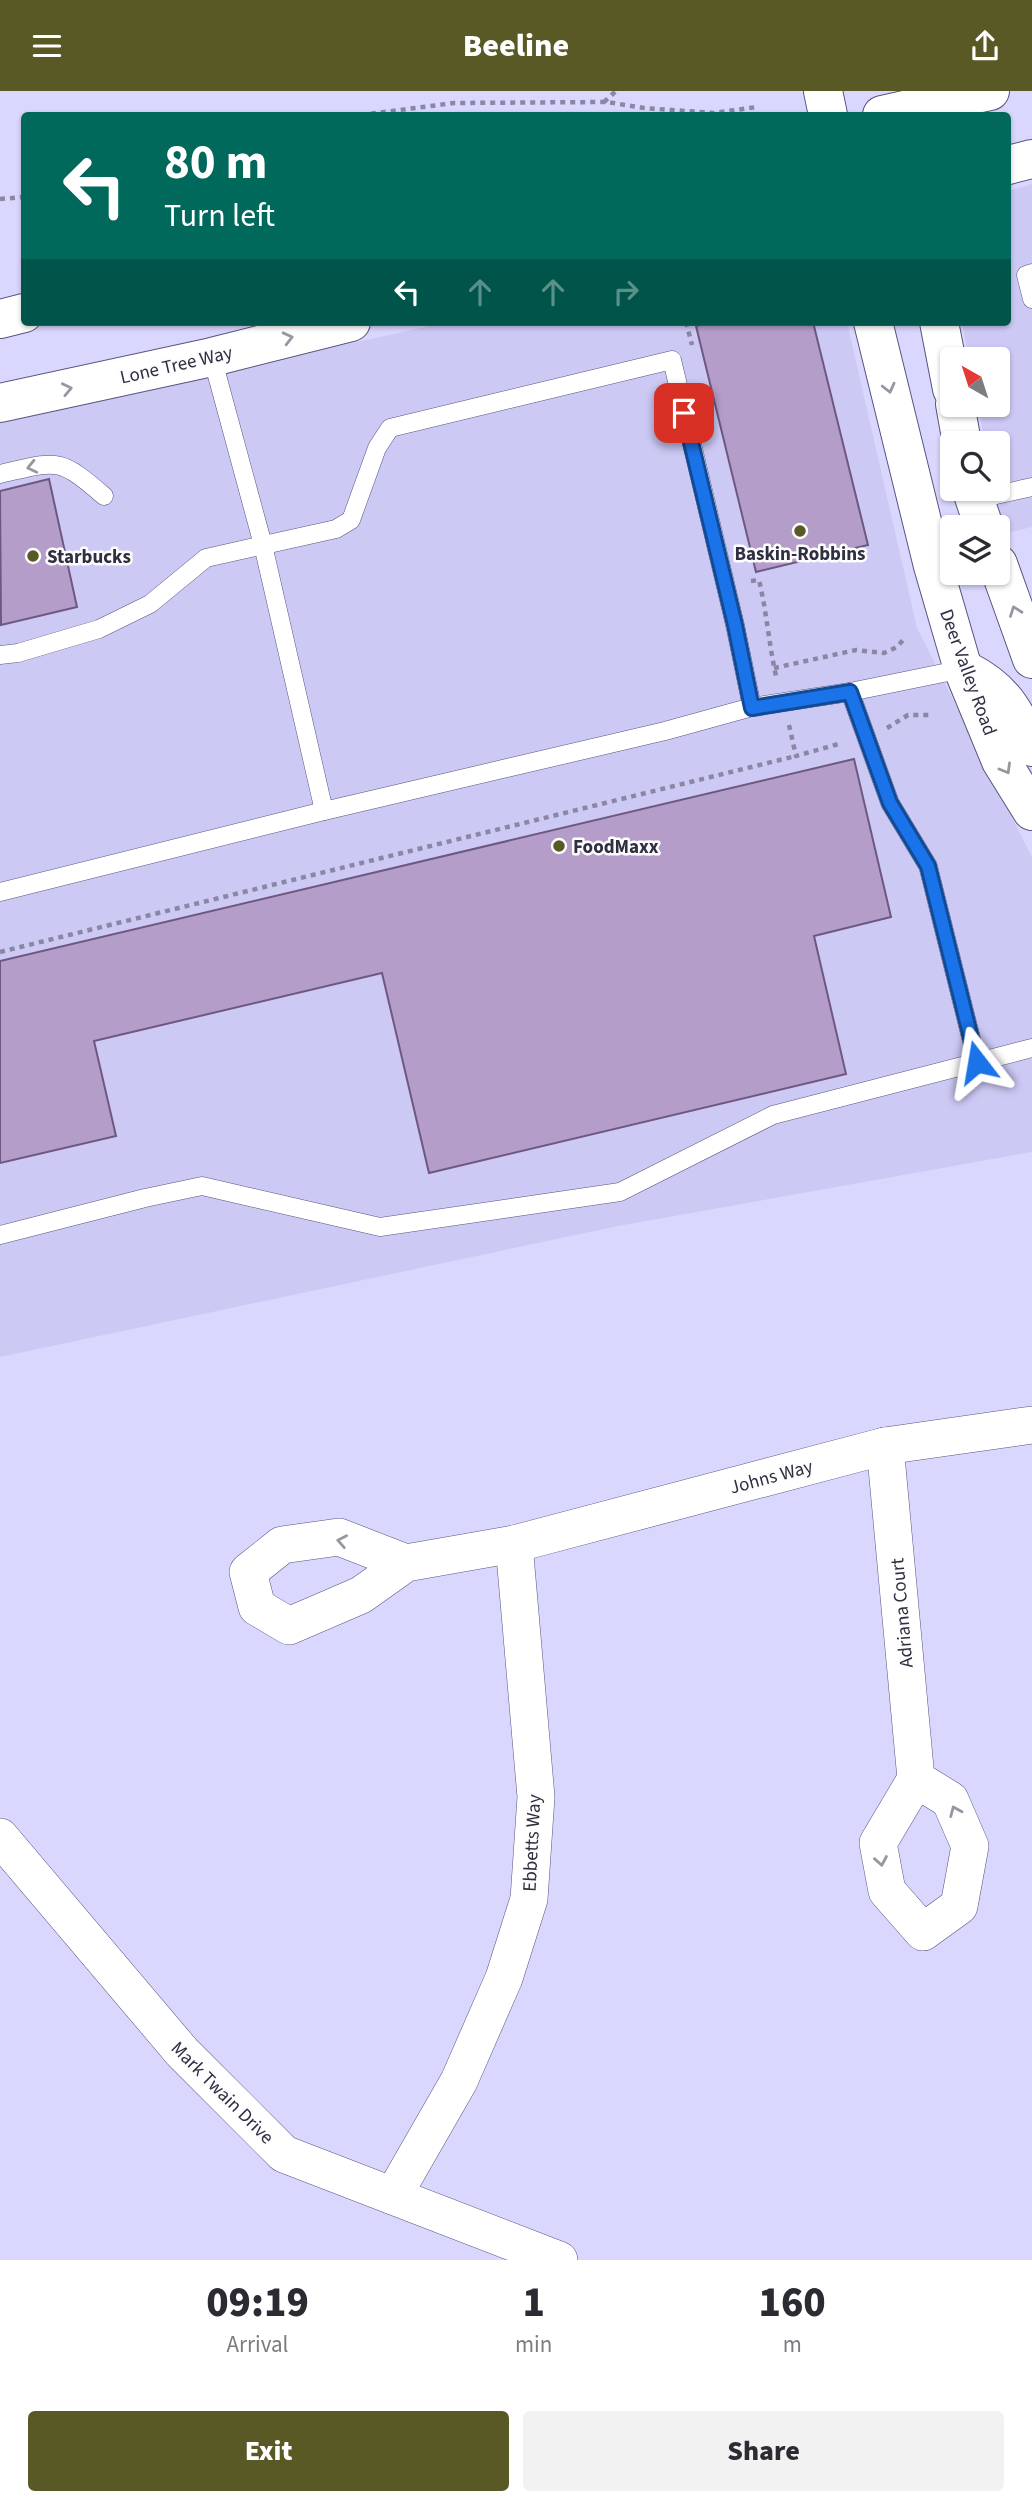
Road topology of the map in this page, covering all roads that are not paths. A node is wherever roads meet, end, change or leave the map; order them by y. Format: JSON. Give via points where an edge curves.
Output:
{"nodes":[{"id":1,"x":823,"y":91,"type":"edge"},
{"id":2,"x":990,"y":91,"type":"edge"},
{"id":3,"x":895,"y":108,"type":"edge"},
{"id":4,"x":827,"y":112,"type":"edge"},
{"id":5,"x":1032,"y":159,"type":"edge"},
{"id":6,"x":1011,"y":164,"type":"edge"},
{"id":7,"x":1032,"y":273,"type":"edge"},
{"id":8,"x":1032,"y":299,"type":"edge"},
{"id":9,"x":21,"y":314,"type":"edge"},
{"id":10,"x":0,"y":319,"type":"edge"},
{"id":11,"x":335,"y":326,"type":"edge"},
{"id":12,"x":874,"y":326,"type":"edge"},
{"id":13,"x":940,"y":326,"type":"edge"},
{"id":14,"x":944,"y":347,"type":"edge"},
{"id":15,"x":212,"y":357,"type":"junction"},
{"id":16,"x":0,"y":403,"type":"edge"},
{"id":17,"x":0,"y":474,"type":"edge"},
{"id":18,"x":1032,"y":487,"type":"edge"},
{"id":19,"x":103,"y":496,"type":"dead end"},
{"id":20,"x":976,"y":505,"type":"edge"},
{"id":21,"x":263,"y":545,"type":"junction"},
{"id":22,"x":1006,"y":585,"type":"edge"},
{"id":23,"x":0,"y":655,"type":"edge"},
{"id":24,"x":1032,"y":659,"type":"edge"},
{"id":25,"x":963,"y":669,"type":"junction"},
{"id":26,"x":850,"y":692,"type":"junction"},
{"id":27,"x":752,"y":708,"type":"junction"},
{"id":28,"x":1032,"y":747,"type":"edge"},
{"id":29,"x":324,"y":811,"type":"junction"},
{"id":30,"x":1032,"y":811,"type":"edge"},
{"id":31,"x":0,"y":892,"type":"edge"},
{"id":32,"x":1032,"y":1048,"type":"edge"},
{"id":33,"x":977,"y":1062,"type":"junction"},
{"id":34,"x":0,"y":1235,"type":"edge"},
{"id":35,"x":1032,"y":1425,"type":"edge"},
{"id":36,"x":885,"y":1446,"type":"junction"},
{"id":37,"x":514,"y":1544,"type":"junction"},
{"id":38,"x":406,"y":1563,"type":"dead end"},
{"id":39,"x":916,"y":1779,"type":"dead end"},
{"id":40,"x":0,"y":1837,"type":"edge"},
{"id":41,"x":393,"y":2196,"type":"junction"},
{"id":42,"x":559,"y":2260,"type":"edge"}],
"edges":[{"from":1,"to":4,"type":"street"},
{"from":2,"to":3,"type":"street"},
{"from":5,"to":6,"type":"street"},
{"from":7,"to":8,"type":"lane","via":[[1026,275]]},
{"from":9,"to":10,"type":"street"},
{"from":15,"to":11,"type":"street","name":"Lone Tree Way","one_way":true},
{"from":12,"to":25,"type":"street","name":"Deer Valley Road","one_way":true},
{"from":13,"to":14,"type":"street"},
{"from":16,"to":15,"type":"street","name":"Lone Tree Way","one_way":true},
{"from":15,"to":21,"type":"lane"},
{"from":19,"to":17,"type":"lane","one_way":true,"via":[[61,465]]},
{"from":18,"to":20,"type":"lane"},
{"from":21,"to":23,"type":"lane","via":[[206,558],[150,604],[99,629]]},
{"from":21,"to":27,"type":"lane","via":[[336,530],[351,520],[377,448],[390,428],[672,361]]},
{"from":21,"to":29,"type":"lane"},
{"from":24,"to":22,"type":"street","one_way":true},
{"from":25,"to":26,"type":"lane"},
{"from":25,"to":28,"type":"street","via":[[989,683],[1015,712]]},
{"from":25,"to":30,"type":"street","name":"Deer Valley Road","one_way":true,"via":[[1002,761]]},
{"from":26,"to":27,"type":"lane"},
{"from":26,"to":33,"type":"lane","via":[[890,803],[928,866]]},
{"from":27,"to":29,"type":"lane"},
{"from":29,"to":31,"type":"lane"},
{"from":32,"to":33,"type":"lane"},
{"from":33,"to":34,"type":"lane","via":[[773,1115],[620,1192],[380,1227],[202,1187]]},
{"from":35,"to":36,"type":"street","name":"Johns Way"},
{"from":36,"to":37,"type":"street","name":"Johns Way"},
{"from":36,"to":39,"type":"street","name":"Adriana Court"},
{"from":37,"to":38,"type":"street","name":"Johns Way"},
{"from":37,"to":41,"type":"street","name":"Ebbetts Way","via":[[536,1797],[529,1899],[504,1978],[459,2081]]},
{"from":40,"to":41,"type":"street","name":"Mark Twain Drive","via":[[182,2052],[284,2154]]},
{"from":41,"to":42,"type":"street","name":"Mark Twain Drive"}]}
